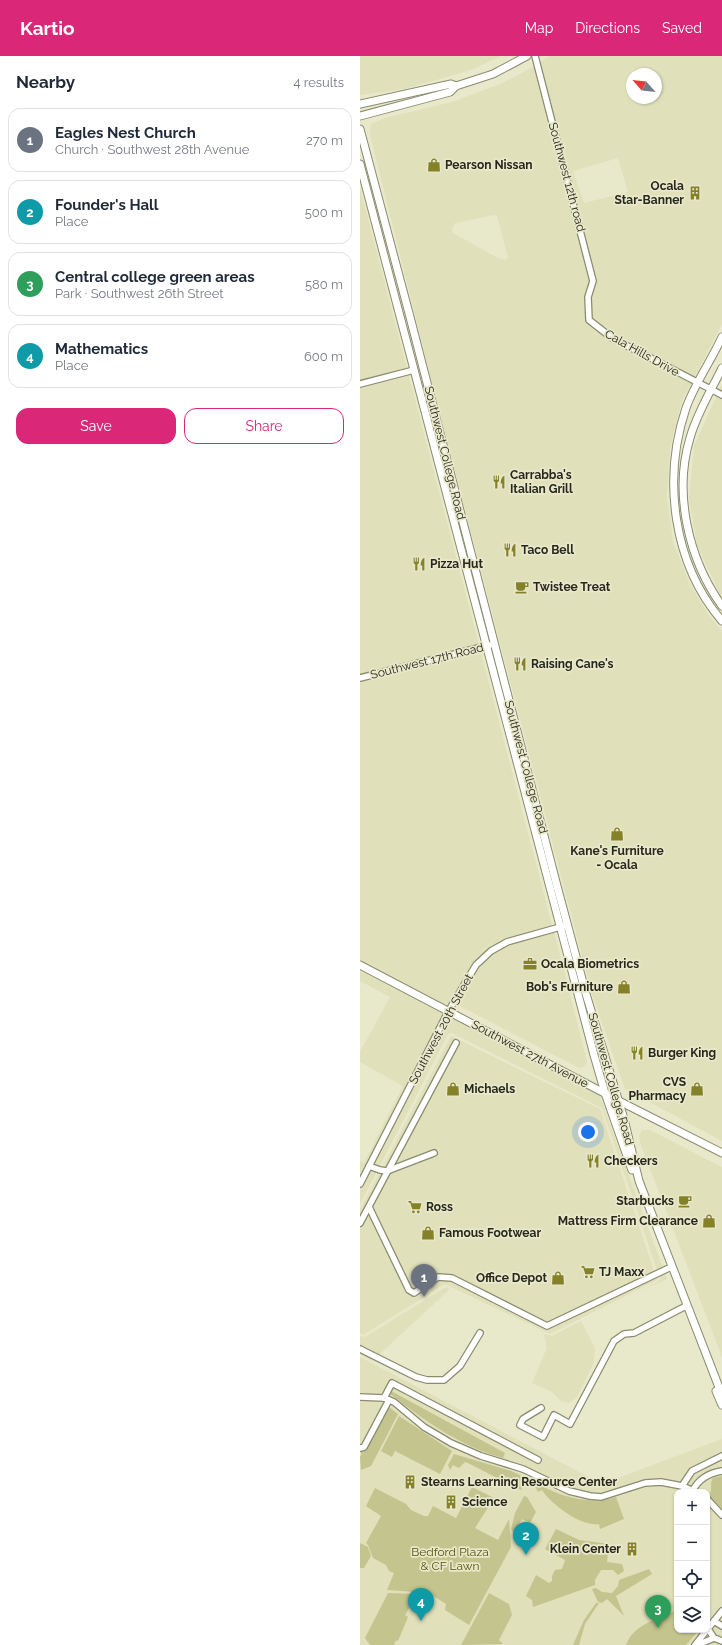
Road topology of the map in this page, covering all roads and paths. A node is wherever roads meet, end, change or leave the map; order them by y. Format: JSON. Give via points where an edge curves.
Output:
{"nodes":[{"id":1,"x":527,"y":56,"type":"edge"},
{"id":2,"x":535,"y":56,"type":"edge"},
{"id":3,"x":456,"y":86,"type":"junction"},
{"id":4,"x":360,"y":104,"type":"edge"},
{"id":5,"x":360,"y":116,"type":"edge"},
{"id":6,"x":360,"y":129,"type":"edge"},
{"id":7,"x":360,"y":164,"type":"edge"},
{"id":8,"x":362,"y":181,"type":"edge"},
{"id":9,"x":588,"y":297,"type":"joint"},
{"id":10,"x":722,"y":337,"type":"edge"},
{"id":11,"x":722,"y":368,"type":"edge"},
{"id":12,"x":414,"y":370,"type":"junction"},
{"id":13,"x":697,"y":383,"type":"junction"},
{"id":14,"x":360,"y":384,"type":"edge"},
{"id":15,"x":711,"y":390,"type":"junction"},
{"id":16,"x":722,"y":395,"type":"edge"},
{"id":17,"x":722,"y":606,"type":"edge"},
{"id":18,"x":722,"y":621,"type":"edge"},
{"id":19,"x":491,"y":645,"type":"junction"},
{"id":20,"x":360,"y":678,"type":"edge"},
{"id":21,"x":568,"y":924,"type":"junction"},
{"id":22,"x":560,"y":927,"type":"junction"},
{"id":23,"x":360,"y":965,"type":"edge"},
{"id":24,"x":448,"y":1012,"type":"junction"},
{"id":25,"x":456,"y":1042,"type":"dead end"},
{"id":26,"x":605,"y":1094,"type":"junction"},
{"id":27,"x":618,"y":1100,"type":"junction"},
{"id":28,"x":434,"y":1153,"type":"dead end"},
{"id":29,"x":722,"y":1153,"type":"edge"},
{"id":30,"x":369,"y":1166,"type":"junction"},
{"id":31,"x":387,"y":1171,"type":"junction"},
{"id":32,"x":360,"y":1184,"type":"edge"},
{"id":33,"x":369,"y":1207,"type":"junction"},
{"id":34,"x":360,"y":1223,"type":"edge"},
{"id":35,"x":669,"y":1268,"type":"junction"},
{"id":36,"x":684,"y":1307,"type":"junction"},
{"id":37,"x":480,"y":1333,"type":"dead end"},
{"id":38,"x":360,"y":1349,"type":"edge"},
{"id":39,"x":722,"y":1395,"type":"edge"},
{"id":40,"x":360,"y":1397,"type":"edge"},
{"id":41,"x":386,"y":1399,"type":"junction"},
{"id":42,"x":722,"y":1405,"type":"edge"},
{"id":43,"x":541,"y":1408,"type":"dead end"},
{"id":44,"x":360,"y":1448,"type":"edge"},
{"id":45,"x":722,"y":1456,"type":"edge"},
{"id":46,"x":538,"y":1460,"type":"dead end"},
{"id":47,"x":722,"y":1471,"type":"edge"},
{"id":48,"x":682,"y":1486,"type":"junction"},
{"id":49,"x":690,"y":1489,"type":"edge"},
{"id":50,"x":695,"y":1489,"type":"edge"},
{"id":51,"x":710,"y":1502,"type":"edge"},
{"id":52,"x":722,"y":1515,"type":"edge"},
{"id":53,"x":722,"y":1610,"type":"edge"},
{"id":54,"x":714,"y":1621,"type":"junction"},
{"id":55,"x":710,"y":1626,"type":"edge"},
{"id":56,"x":722,"y":1626,"type":"edge"},
{"id":57,"x":710,"y":1631,"type":"edge"},
{"id":58,"x":704,"y":1633,"type":"edge"},
{"id":59,"x":714,"y":1638,"type":"junction"},
{"id":60,"x":722,"y":1641,"type":"edge"},
{"id":61,"x":696,"y":1645,"type":"edge"}],
"edges":[{"from":1,"to":3,"type":"main road","via":[[493,74]]},
{"from":2,"to":9,"type":"street","name":"Southwest 12th road","via":[[593,281]]},
{"from":3,"to":4,"type":"main road","via":[[451,84]]},
{"from":3,"to":5,"type":"main road","via":[[443,94]]},
{"from":6,"to":19,"type":"main road","name":"Southwest College Road"},
{"from":7,"to":8,"type":"main road","name":"Southwest College Road"},
{"from":8,"to":12,"type":"main road","name":"Southwest College Road"},
{"from":9,"to":13,"type":"street","name":"Cala Hills Drive","via":[[589,320],[612,338]]},
{"from":10,"to":13,"type":"main road"},
{"from":11,"to":15,"type":"main road"},
{"from":12,"to":14,"type":"street"},
{"from":12,"to":19,"type":"main road","name":"Southwest College Road"},
{"from":13,"to":15,"type":"street","name":"Cala Hills Drive"},
{"from":13,"to":18,"type":"main road","via":[[686,408],[676,455],[673,487],[678,534],[689,566],[702,593]]},
{"from":15,"to":16,"type":"street","name":"Cala Hills Drive"},
{"from":15,"to":17,"type":"main road","via":[[690,438],[686,458],[685,514],[694,555]]},
{"from":19,"to":20,"type":"street","name":"Southwest 17th Road"},
{"from":19,"to":21,"type":"main road","name":"Southwest College Road"},
{"from":19,"to":22,"type":"main road","name":"Southwest College Road"},
{"from":21,"to":22,"type":"street","name":"Southwest 20th Street"},
{"from":21,"to":27,"type":"main road","name":"Southwest College Road"},
{"from":22,"to":24,"type":"street","name":"Southwest 20th Street","via":[[507,942],[491,951],[476,966]]},
{"from":22,"to":26,"type":"main road","name":"Southwest College Road"},
{"from":23,"to":24,"type":"main road","name":"Southwest 27th Avenue"},
{"from":24,"to":26,"type":"main road","name":"Southwest 27th Avenue"},
{"from":24,"to":30,"type":"street","name":"Southwest 20th Street"},
{"from":25,"to":31,"type":"street"},
{"from":26,"to":27,"type":"main road","name":"Southwest 27th Avenue"},
{"from":26,"to":35,"type":"main road","name":"Southwest College Road"},
{"from":27,"to":29,"type":"main road","name":"Southwest 27th Avenue"},
{"from":27,"to":39,"type":"main road","name":"Southwest College Road","via":[[639,1181]]},
{"from":28,"to":31,"type":"street"},
{"from":30,"to":31,"type":"street"},
{"from":30,"to":32,"type":"street","name":"Southwest 20th Street"},
{"from":31,"to":33,"type":"street"},
{"from":33,"to":34,"type":"street"},
{"from":33,"to":35,"type":"street","via":[[409,1290],[414,1293],[438,1278],[452,1278],[547,1326]]},
{"from":35,"to":36,"type":"main road","name":"Southwest College Road"},
{"from":36,"to":42,"type":"main road","name":"Southwest College Road"},
{"from":36,"to":43,"type":"street","via":[[614,1341],[570,1424],[554,1416],[543,1437],[520,1425],[523,1419]]},
{"from":37,"to":38,"type":"street","via":[[460,1366],[444,1380],[416,1377]]},
{"from":40,"to":41,"type":"street"},
{"from":41,"to":44,"type":"street","via":[[364,1447]]},
{"from":41,"to":46,"type":"street","via":[[392,1383]]},
{"from":41,"to":48,"type":"street","via":[[397,1404],[432,1432],[470,1452],[523,1469],[569,1491],[601,1497],[645,1483],[661,1482]]},
{"from":45,"to":48,"type":"street","via":[[692,1472]]},
{"from":47,"to":50,"type":"street","via":[[710,1474],[696,1484]]},
{"from":48,"to":49,"type":"street"},
{"from":51,"to":52,"type":"street"},
{"from":53,"to":54,"type":"street"},
{"from":54,"to":55,"type":"street"},
{"from":54,"to":56,"type":"street"},
{"from":57,"to":59,"type":"street"},
{"from":58,"to":61,"type":"street"},
{"from":59,"to":60,"type":"street"},
{"from":59,"to":61,"type":"street"}]}
